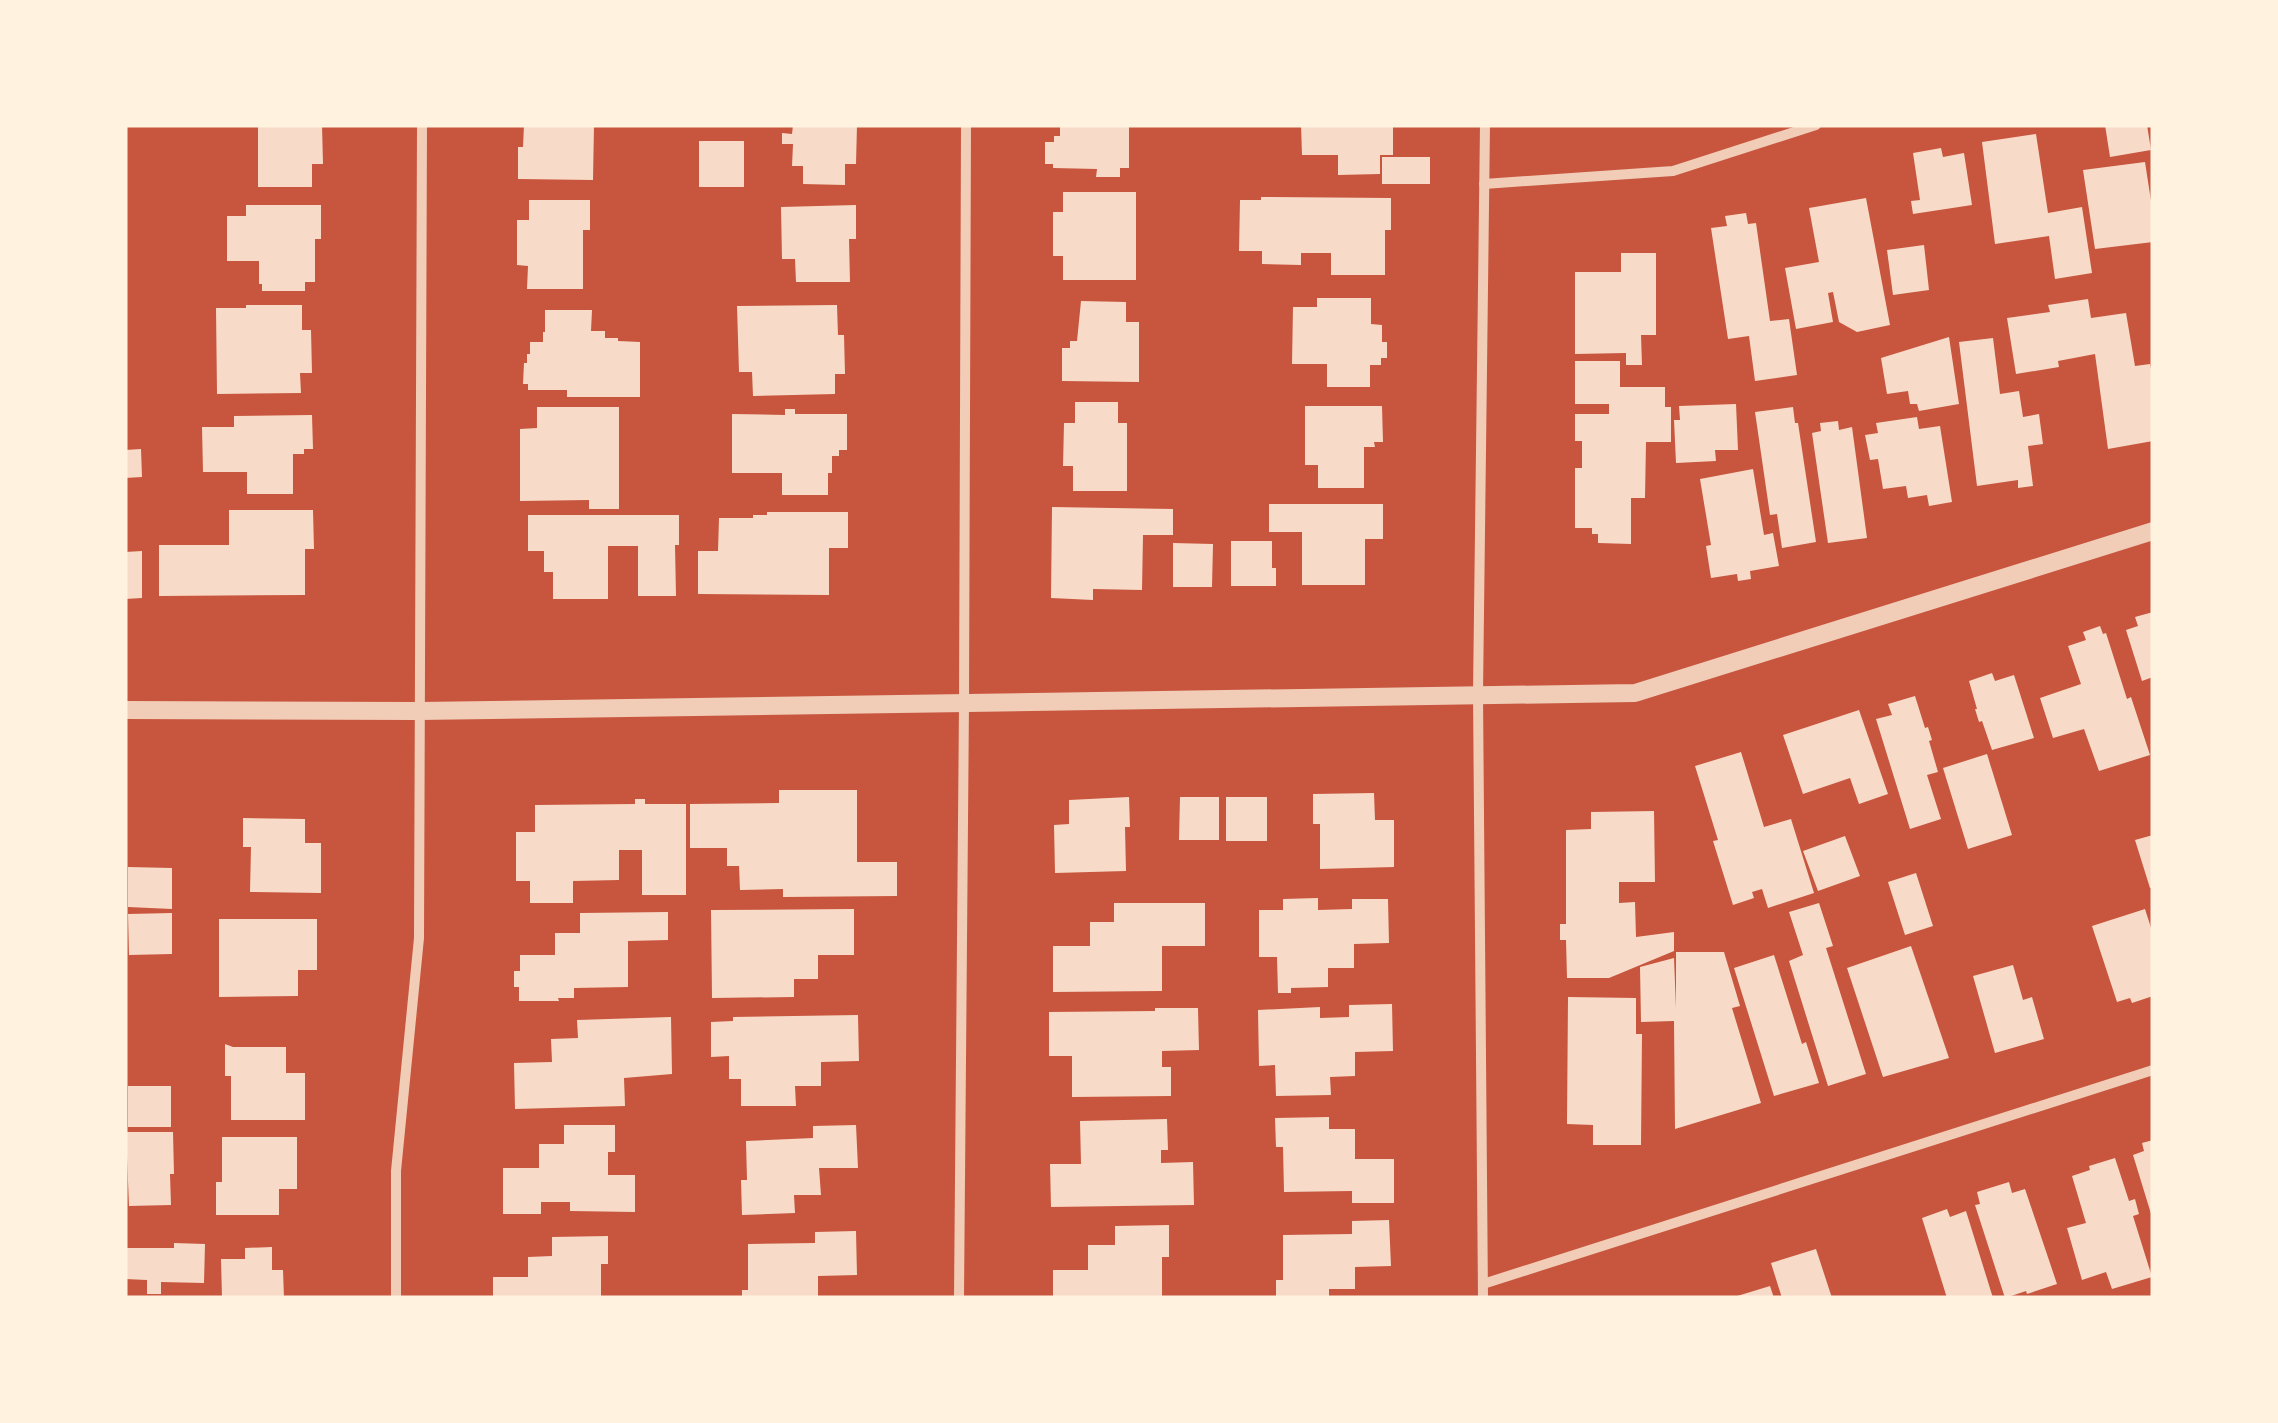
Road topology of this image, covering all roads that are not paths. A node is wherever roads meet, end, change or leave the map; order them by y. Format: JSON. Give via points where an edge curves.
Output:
{"nodes":[{"id":1,"x":422,"y":125,"type":"edge"},
{"id":2,"x":966,"y":125,"type":"edge"},
{"id":3,"x":1485,"y":125,"type":"edge"},
{"id":4,"x":1816,"y":125,"type":"edge"},
{"id":5,"x":1484,"y":184,"type":"junction"},
{"id":6,"x":2153,"y":531,"type":"edge"},
{"id":7,"x":1478,"y":694,"type":"junction"},
{"id":8,"x":964,"y":703,"type":"junction"},
{"id":9,"x":125,"y":710,"type":"edge"},
{"id":10,"x":418,"y":711,"type":"junction"},
{"id":11,"x":2153,"y":1070,"type":"edge"},
{"id":12,"x":1483,"y":1284,"type":"junction"},
{"id":13,"x":396,"y":1298,"type":"edge"},
{"id":14,"x":958,"y":1298,"type":"edge"},
{"id":15,"x":1483,"y":1298,"type":"edge"}],
"edges":[{"from":1,"to":10,"type":"street"},
{"from":2,"to":8,"type":"street"},
{"from":3,"to":5,"type":"street"},
{"from":4,"to":5,"type":"street","via":[[1673,171]]},
{"from":5,"to":7,"type":"street"},
{"from":6,"to":7,"type":"street","via":[[1635,693]]},
{"from":7,"to":8,"type":"street"},
{"from":7,"to":12,"type":"street"},
{"from":8,"to":10,"type":"street"},
{"from":8,"to":14,"type":"street"},
{"from":9,"to":10,"type":"street"},
{"from":10,"to":13,"type":"street","via":[[418,938],[396,1171]]},
{"from":11,"to":12,"type":"street"},
{"from":12,"to":15,"type":"street"}]}
